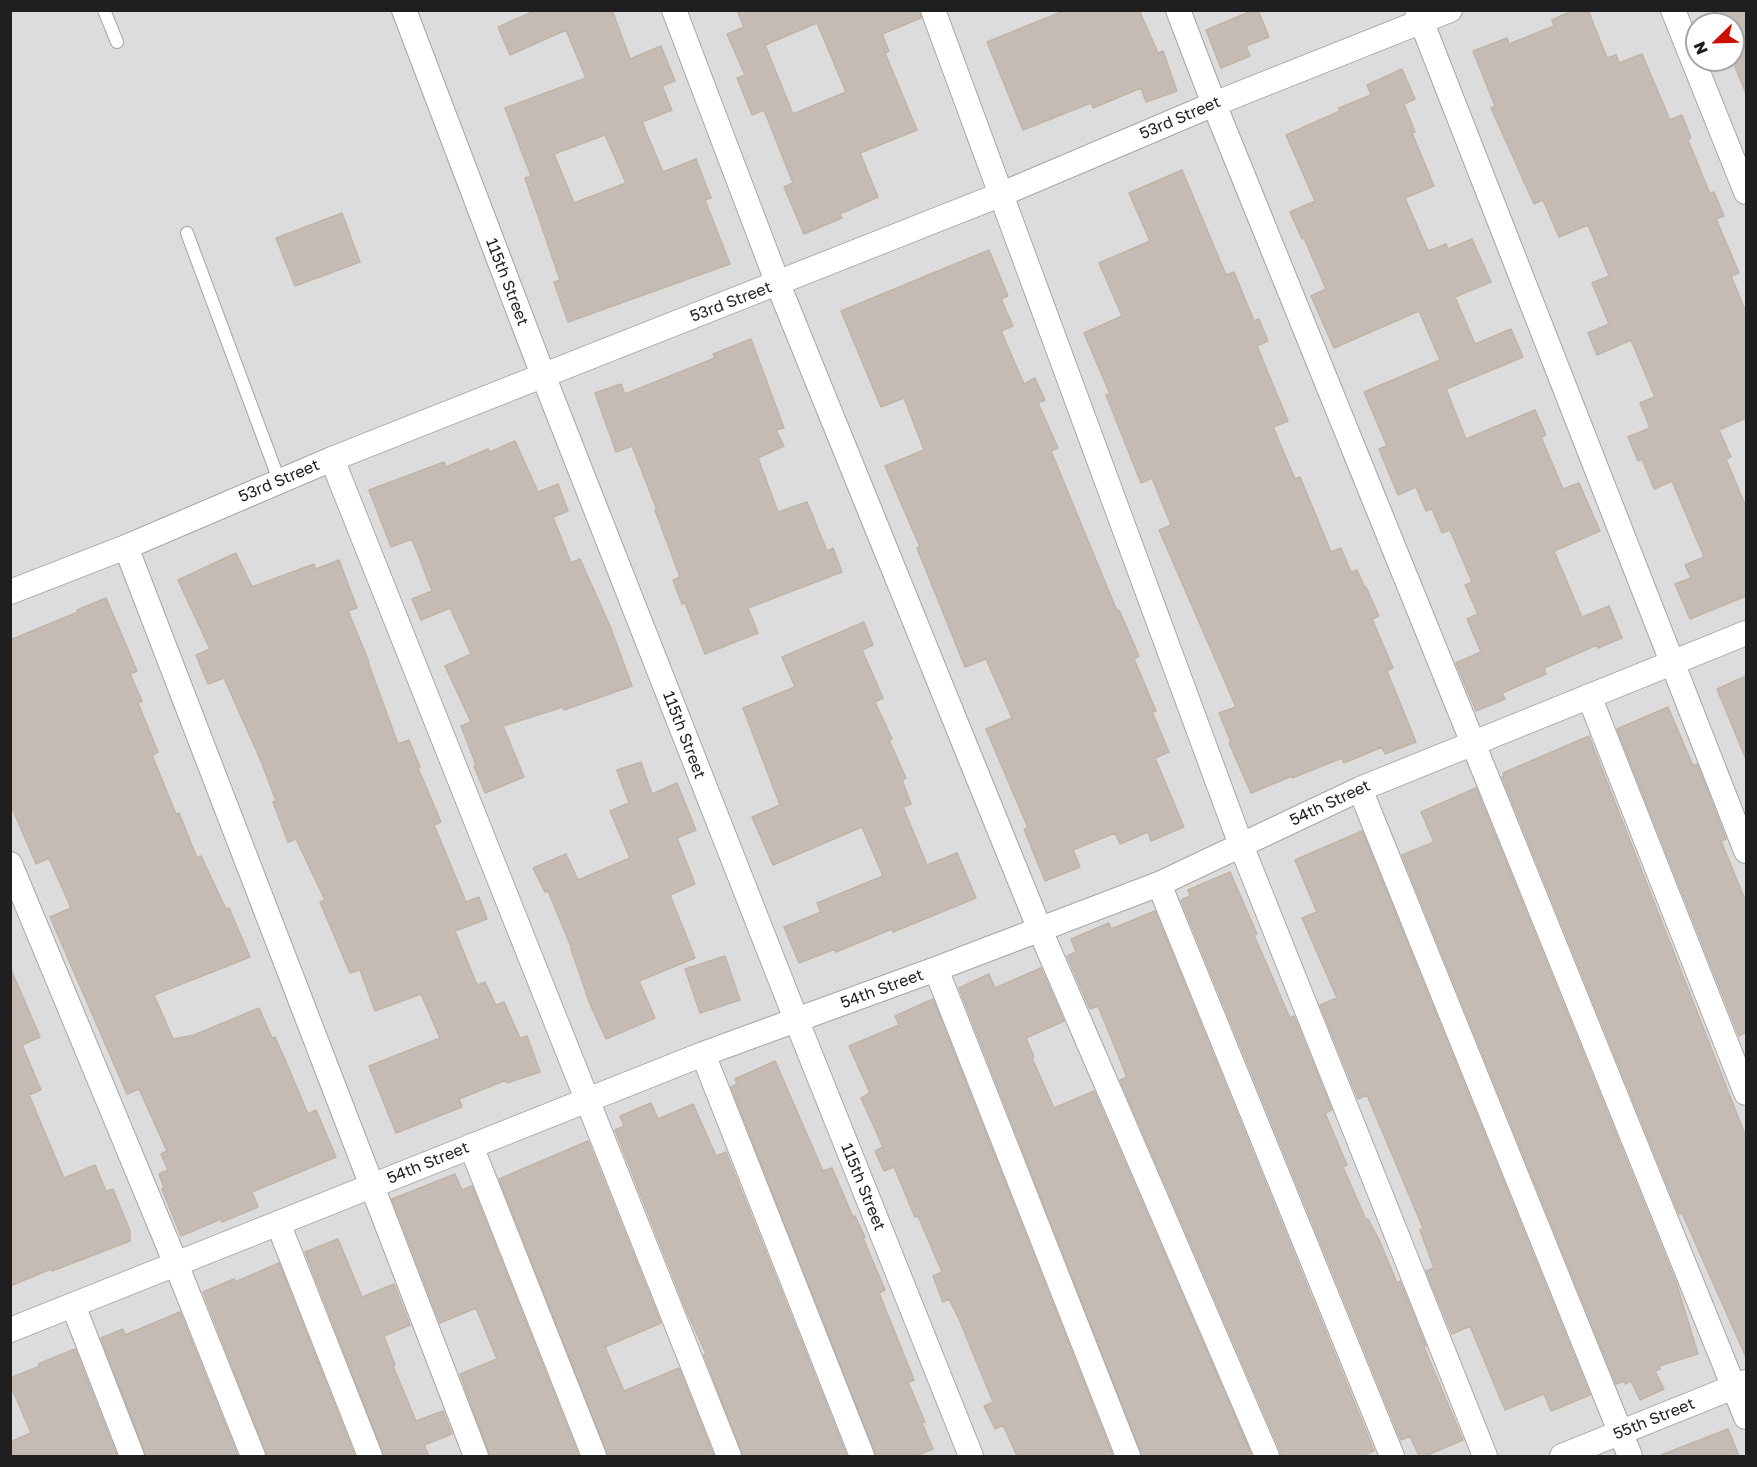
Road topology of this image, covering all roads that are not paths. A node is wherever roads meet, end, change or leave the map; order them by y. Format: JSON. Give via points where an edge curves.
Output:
{"nodes":[{"id":1,"x":104,"y":10,"type":"edge"},
{"id":2,"x":404,"y":10,"type":"edge"},
{"id":3,"x":674,"y":10,"type":"edge"},
{"id":4,"x":933,"y":10,"type":"edge"},
{"id":5,"x":1178,"y":10,"type":"edge"},
{"id":6,"x":1450,"y":10,"type":"edge"},
{"id":7,"x":1673,"y":10,"type":"edge"},
{"id":8,"x":1419,"y":16,"type":"edge"},
{"id":9,"x":117,"y":42,"type":"dead end"},
{"id":10,"x":1214,"y":104,"type":"junction"},
{"id":11,"x":1746,"y":192,"type":"edge"},
{"id":12,"x":1002,"y":194,"type":"junction"},
{"id":13,"x":187,"y":233,"type":"dead end"},
{"id":14,"x":778,"y":284,"type":"junction"},
{"id":15,"x":543,"y":375,"type":"junction"},
{"id":16,"x":332,"y":459,"type":"junction"},
{"id":17,"x":279,"y":480,"type":"junction"},
{"id":18,"x":126,"y":547,"type":"junction"},
{"id":19,"x":10,"y":592,"type":"edge"},
{"id":20,"x":1746,"y":633,"type":"edge"},
{"id":21,"x":1672,"y":662,"type":"junction"},
{"id":22,"x":1589,"y":696,"type":"junction"},
{"id":23,"x":1474,"y":743,"type":"junction"},
{"id":24,"x":1360,"y":789,"type":"junction"},
{"id":25,"x":1241,"y":845,"type":"junction"},
{"id":26,"x":1746,"y":851,"type":"edge"},
{"id":27,"x":10,"y":864,"type":"edge"},
{"id":28,"x":1159,"y":884,"type":"junction"},
{"id":29,"x":1040,"y":930,"type":"junction"},
{"id":30,"x":936,"y":969,"type":"junction"},
{"id":31,"x":796,"y":1019,"type":"junction"},
{"id":32,"x":703,"y":1054,"type":"junction"},
{"id":33,"x":1746,"y":1093,"type":"edge"},
{"id":34,"x":586,"y":1099,"type":"junction"},
{"id":35,"x":471,"y":1146,"type":"junction"},
{"id":36,"x":371,"y":1185,"type":"junction"},
{"id":37,"x":278,"y":1223,"type":"junction"},
{"id":38,"x":176,"y":1264,"type":"junction"},
{"id":39,"x":73,"y":1305,"type":"junction"},
{"id":40,"x":10,"y":1330,"type":"edge"},
{"id":41,"x":1740,"y":1384,"type":"edge"},
{"id":42,"x":1746,"y":1417,"type":"edge"},
{"id":43,"x":1620,"y":1432,"type":"junction"},
{"id":44,"x":132,"y":1456,"type":"edge"},
{"id":45,"x":253,"y":1456,"type":"edge"},
{"id":46,"x":370,"y":1456,"type":"edge"},
{"id":47,"x":476,"y":1456,"type":"edge"},
{"id":48,"x":594,"y":1456,"type":"edge"},
{"id":49,"x":729,"y":1456,"type":"edge"},
{"id":50,"x":862,"y":1456,"type":"edge"},
{"id":51,"x":971,"y":1456,"type":"edge"},
{"id":52,"x":1128,"y":1456,"type":"edge"},
{"id":53,"x":1268,"y":1456,"type":"edge"},
{"id":54,"x":1392,"y":1456,"type":"edge"},
{"id":55,"x":1485,"y":1456,"type":"edge"},
{"id":56,"x":1562,"y":1456,"type":"edge"},
{"id":57,"x":1630,"y":1456,"type":"edge"}],
"edges":[{"from":1,"to":9,"type":"lane"},
{"from":2,"to":15,"type":"street","name":"115th Street"},
{"from":3,"to":14,"type":"street"},
{"from":4,"to":12,"type":"street"},
{"from":5,"to":10,"type":"street"},
{"from":6,"to":8,"type":"street","name":"53rd Street"},
{"from":7,"to":11,"type":"street"},
{"from":8,"to":10,"type":"street","name":"53rd Street"},
{"from":8,"to":21,"type":"street"},
{"from":10,"to":12,"type":"street","name":"53rd Street"},
{"from":10,"to":23,"type":"street"},
{"from":12,"to":14,"type":"street","name":"53rd Street"},
{"from":12,"to":25,"type":"street"},
{"from":13,"to":17,"type":"lane"},
{"from":14,"to":15,"type":"street","name":"53rd Street"},
{"from":14,"to":29,"type":"street"},
{"from":15,"to":16,"type":"street","name":"53rd Street"},
{"from":15,"to":31,"type":"street","name":"115th Street"},
{"from":16,"to":17,"type":"street","name":"53rd Street"},
{"from":16,"to":34,"type":"street"},
{"from":17,"to":18,"type":"street","name":"53rd Street"},
{"from":18,"to":19,"type":"street","name":"53rd Street"},
{"from":18,"to":36,"type":"street"},
{"from":20,"to":21,"type":"street","name":"54th Street"},
{"from":21,"to":22,"type":"street","name":"54th Street"},
{"from":21,"to":26,"type":"street"},
{"from":22,"to":23,"type":"street","name":"54th Street"},
{"from":22,"to":33,"type":"street"},
{"from":23,"to":24,"type":"street","name":"54th Street"},
{"from":23,"to":41,"type":"street"},
{"from":24,"to":25,"type":"street","name":"54th Street"},
{"from":24,"to":43,"type":"street"},
{"from":25,"to":28,"type":"street","name":"54th Street"},
{"from":25,"to":55,"type":"street"},
{"from":27,"to":38,"type":"street"},
{"from":28,"to":29,"type":"street","name":"54th Street"},
{"from":28,"to":54,"type":"street"},
{"from":29,"to":30,"type":"street","name":"54th Street"},
{"from":29,"to":53,"type":"street"},
{"from":30,"to":31,"type":"street","name":"54th Street"},
{"from":30,"to":52,"type":"street"},
{"from":31,"to":32,"type":"street","name":"54th Street"},
{"from":31,"to":51,"type":"street","name":"115th Street"},
{"from":32,"to":34,"type":"street","name":"54th Street"},
{"from":32,"to":50,"type":"street"},
{"from":34,"to":35,"type":"street","name":"54th Street"},
{"from":34,"to":49,"type":"street"},
{"from":35,"to":36,"type":"street","name":"54th Street"},
{"from":35,"to":48,"type":"street"},
{"from":36,"to":37,"type":"street","name":"54th Street"},
{"from":36,"to":47,"type":"street"},
{"from":37,"to":38,"type":"street","name":"54th Street"},
{"from":37,"to":46,"type":"street"},
{"from":38,"to":39,"type":"street","name":"54th Street"},
{"from":38,"to":45,"type":"street"},
{"from":39,"to":40,"type":"street","name":"54th Street"},
{"from":39,"to":44,"type":"street"},
{"from":41,"to":42,"type":"street"},
{"from":41,"to":43,"type":"street","name":"55th Street"},
{"from":43,"to":56,"type":"street","name":"55th Street"},
{"from":43,"to":57,"type":"street"}]}
